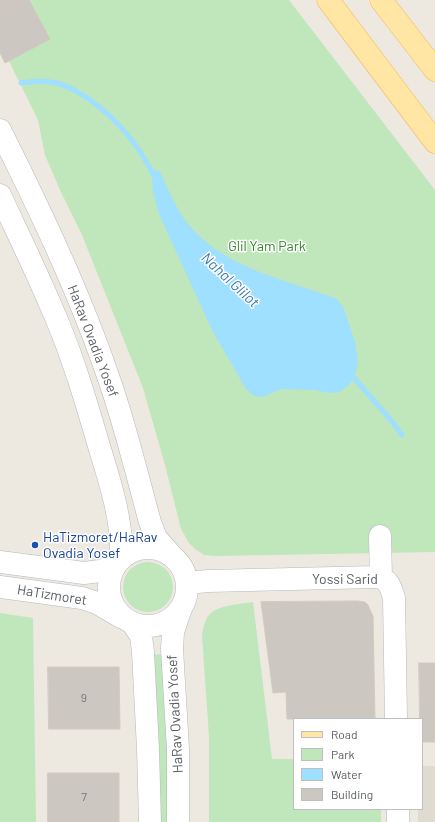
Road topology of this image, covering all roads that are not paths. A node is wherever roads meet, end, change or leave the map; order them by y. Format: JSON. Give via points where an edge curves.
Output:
{"nodes":[{"id":1,"x":328,"y":0,"type":"edge"},
{"id":2,"x":381,"y":0,"type":"edge"},
{"id":3,"x":435,"y":70,"type":"edge"},
{"id":4,"x":0,"y":130,"type":"edge"},
{"id":5,"x":435,"y":142,"type":"edge"},
{"id":6,"x":0,"y":195,"type":"edge"},
{"id":7,"x":380,"y":536,"type":"dead end"},
{"id":8,"x":172,"y":556,"type":"junction"},
{"id":9,"x":0,"y":562,"type":"edge"},
{"id":10,"x":118,"y":562,"type":"junction"},
{"id":11,"x":381,"y":577,"type":"junction"},
{"id":12,"x":187,"y":583,"type":"junction"},
{"id":13,"x":0,"y":587,"type":"edge"},
{"id":14,"x":181,"y":608,"type":"junction"},
{"id":15,"x":129,"y":621,"type":"junction"},
{"id":16,"x":396,"y":718,"type":"edge"},
{"id":17,"x":398,"y":810,"type":"edge"},
{"id":18,"x":150,"y":822,"type":"edge"},
{"id":19,"x":178,"y":822,"type":"edge"},
{"id":20,"x":398,"y":822,"type":"edge"}],
"edges":[{"from":1,"to":5,"type":"main road"},
{"from":2,"to":3,"type":"main road"},
{"from":4,"to":8,"type":"street","name":"HaRav Ovadia Yosef","via":[[86,316],[111,383],[150,522],[156,538]]},
{"from":6,"to":10,"type":"street","name":"HaRav Ovadia Yosef","via":[[59,326],[81,386],[120,526],[122,543]]},
{"from":7,"to":11,"type":"street"},
{"from":8,"to":10,"type":"street","via":[[162,550],[140,548]]},
{"from":8,"to":12,"type":"street","via":[[180,565]]},
{"from":9,"to":10,"type":"street","name":"HaTizmoret","via":[[84,573],[100,571]]},
{"from":10,"to":15,"type":"street","via":[[110,576],[111,600],[116,610]]},
{"from":11,"to":12,"type":"street","name":"Yossi Sarid"},
{"from":11,"to":16,"type":"street","name":"Yossi Sarid","via":[[390,584],[394,598]]},
{"from":12,"to":14,"type":"street","via":[[186,599]]},
{"from":13,"to":15,"type":"street","name":"HaTizmoret","via":[[82,598],[97,603]]},
{"from":14,"to":15,"type":"street","via":[[175,616],[160,625],[151,627]]},
{"from":14,"to":19,"type":"street","name":"HaRav Ovadia Yosef","via":[[173,632],[172,649],[178,749]]},
{"from":15,"to":18,"type":"street","name":"HaRav Ovadia Yosef","via":[[141,636],[143,652]]},
{"from":17,"to":20,"type":"street"}]}
